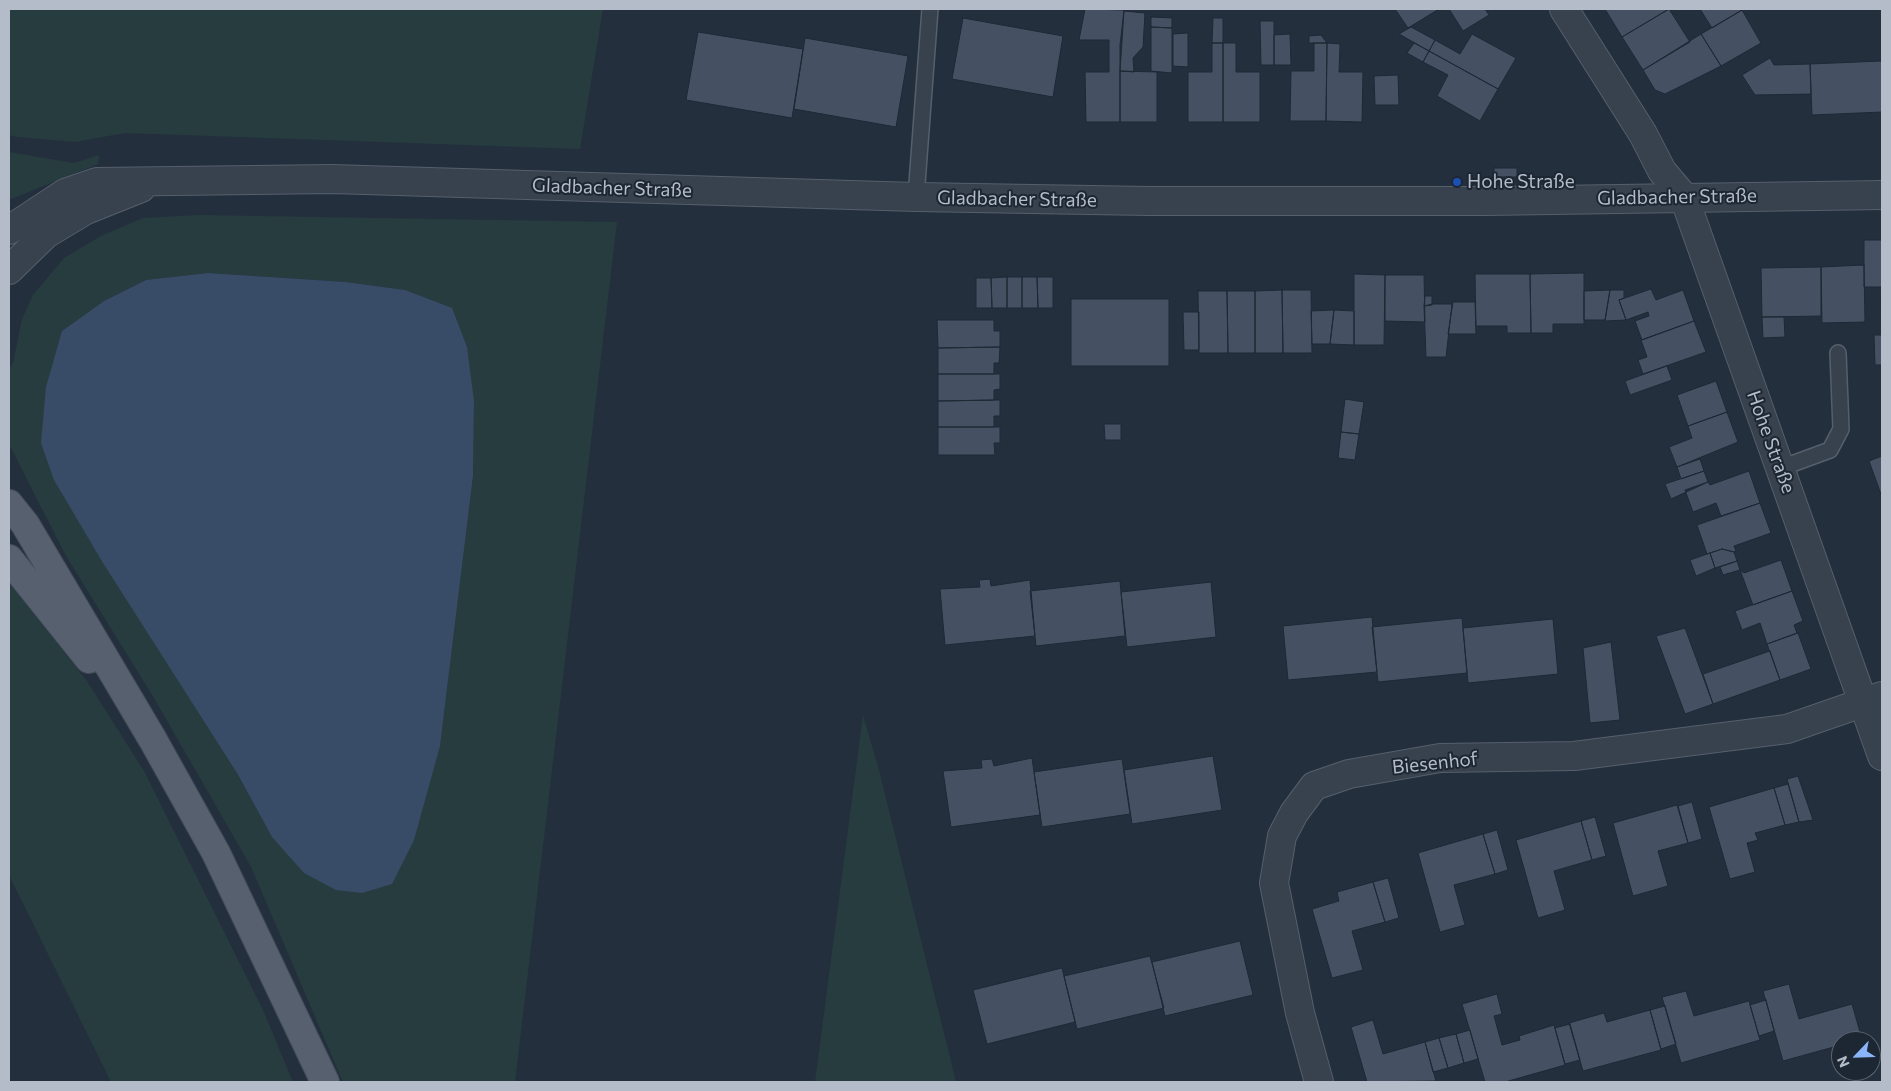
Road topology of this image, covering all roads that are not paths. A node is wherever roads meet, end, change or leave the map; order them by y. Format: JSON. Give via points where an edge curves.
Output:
{"nodes":[{"id":1,"x":930,"y":9,"type":"edge"},
{"id":2,"x":1564,"y":9,"type":"edge"},
{"id":3,"x":152,"y":183,"type":"junction"},
{"id":4,"x":1882,"y":195,"type":"edge"},
{"id":5,"x":916,"y":197,"type":"junction"},
{"id":6,"x":1684,"y":197,"type":"junction"},
{"id":7,"x":21,"y":215,"type":"edge"},
{"id":8,"x":9,"y":230,"type":"edge"},
{"id":9,"x":9,"y":270,"type":"edge"},
{"id":10,"x":1838,"y":353,"type":"dead end"},
{"id":11,"x":1780,"y":468,"type":"junction"},
{"id":12,"x":9,"y":504,"type":"edge"},
{"id":13,"x":9,"y":559,"type":"edge"},
{"id":14,"x":1873,"y":700,"type":"edge"},
{"id":15,"x":153,"y":740,"type":"junction"},
{"id":16,"x":1882,"y":756,"type":"edge"},
{"id":17,"x":325,"y":1082,"type":"edge"},
{"id":18,"x":1319,"y":1082,"type":"edge"}],
"edges":[{"from":1,"to":5,"type":"lane"},
{"from":2,"to":6,"type":"street","name":"Hohe Straße","via":[[1644,134],[1662,171]]},
{"from":3,"to":5,"type":"street","name":"Gladbacher Straße","via":[[332,179]]},
{"from":3,"to":7,"type":"street","name":"Gladbacher Straße","via":[[97,182],[65,193]]},
{"from":3,"to":9,"type":"street","name":"Gladbacher Straße","via":[[86,210],[46,234]]},
{"from":4,"to":6,"type":"street","name":"Gladbacher Straße"},
{"from":5,"to":6,"type":"street","name":"Gladbacher Straße","via":[[1486,201]]},
{"from":6,"to":11,"type":"street","name":"Hohe Straße"},
{"from":7,"to":8,"type":"street","name":"Gladbacher Straße"},
{"from":10,"to":11,"type":"lane","via":[[1841,430],[1830,450]]},
{"from":11,"to":14,"type":"street","name":"Hohe Straße"},
{"from":12,"to":15,"type":"main road","via":[[25,524]]},
{"from":13,"to":15,"type":"main road"},
{"from":14,"to":16,"type":"street","name":"Hohe Straße"},
{"from":14,"to":18,"type":"street","name":"Biesenhof","via":[[1787,729],[1574,756],[1440,758],[1349,774],[1314,786],[1282,836],[1274,883],[1300,1013]]},
{"from":15,"to":17,"type":"main road","via":[[216,853]]}]}
